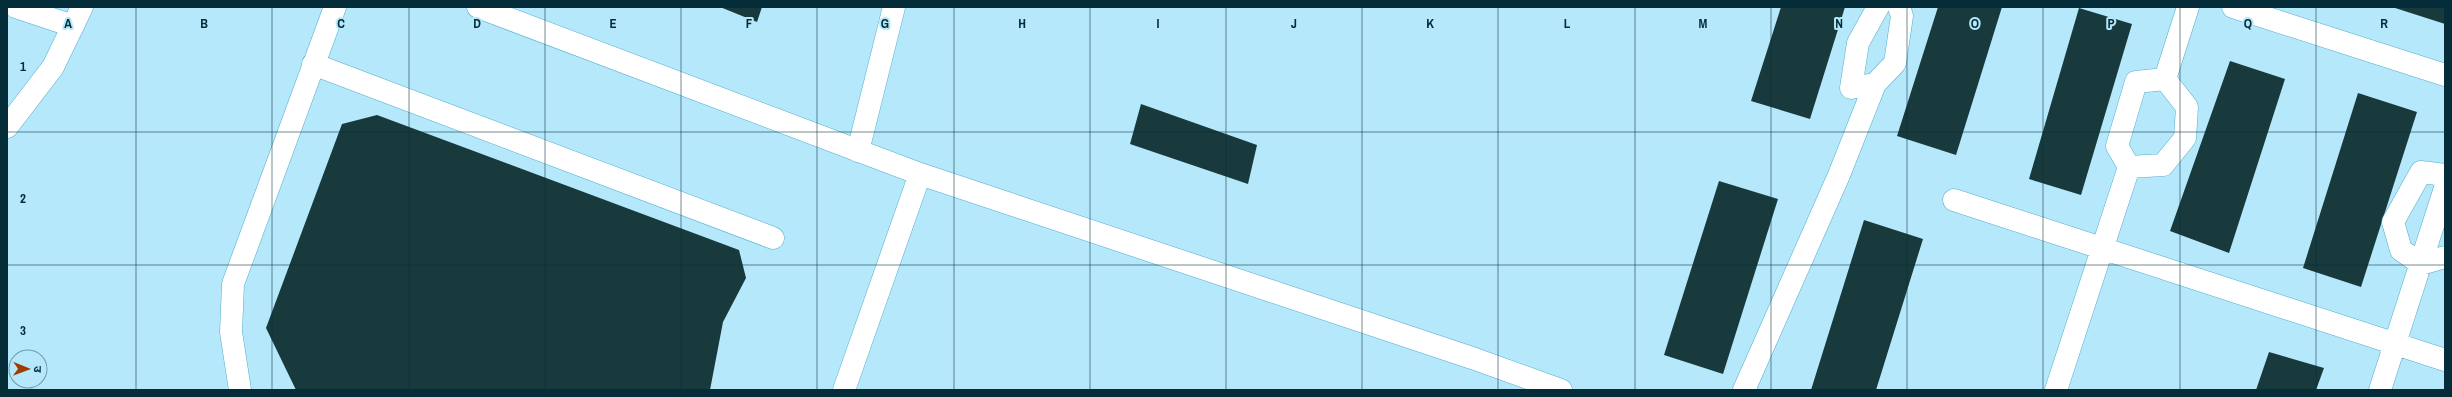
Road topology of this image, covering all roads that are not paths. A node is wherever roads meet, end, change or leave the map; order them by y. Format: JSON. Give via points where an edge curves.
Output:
{"nodes":[{"id":1,"x":16,"y":7,"type":"edge"},
{"id":2,"x":335,"y":7,"type":"edge"},
{"id":3,"x":478,"y":7,"type":"edge"},
{"id":4,"x":894,"y":7,"type":"edge"},
{"id":5,"x":1878,"y":7,"type":"edge"},
{"id":6,"x":1899,"y":7,"type":"edge"},
{"id":7,"x":2188,"y":7,"type":"edge"},
{"id":8,"x":2233,"y":7,"type":"edge"},
{"id":9,"x":78,"y":16,"type":"edge"},
{"id":10,"x":313,"y":64,"type":"junction"},
{"id":11,"x":2445,"y":75,"type":"edge"},
{"id":12,"x":2165,"y":79,"type":"junction"},
{"id":13,"x":1875,"y":84,"type":"junction"},
{"id":14,"x":7,"y":126,"type":"edge"},
{"id":15,"x":858,"y":150,"type":"junction"},
{"id":16,"x":2129,"y":167,"type":"junction"},
{"id":17,"x":920,"y":174,"type":"junction"},
{"id":18,"x":2445,"y":175,"type":"edge"},
{"id":19,"x":2445,"y":188,"type":"edge"},
{"id":20,"x":1954,"y":200,"type":"dead end"},
{"id":21,"x":773,"y":238,"type":"dead end"},
{"id":22,"x":2102,"y":248,"type":"junction"},
{"id":23,"x":2445,"y":257,"type":"edge"},
{"id":24,"x":2420,"y":264,"type":"junction"},
{"id":25,"x":2395,"y":344,"type":"junction"},
{"id":26,"x":2445,"y":360,"type":"edge"},
{"id":27,"x":240,"y":390,"type":"edge"},
{"id":28,"x":844,"y":390,"type":"edge"},
{"id":29,"x":1561,"y":390,"type":"edge"},
{"id":30,"x":1744,"y":390,"type":"edge"},
{"id":31,"x":2056,"y":390,"type":"edge"},
{"id":32,"x":2380,"y":390,"type":"edge"}],
"edges":[{"from":1,"to":9,"type":"street"},
{"from":2,"to":10,"type":"street"},
{"from":3,"to":15,"type":"street"},
{"from":4,"to":15,"type":"street"},
{"from":5,"to":13,"type":"street","via":[[1858,43],[1851,88]]},
{"from":6,"to":13,"type":"street","via":[[1902,16],[1895,63]]},
{"from":7,"to":12,"type":"street"},
{"from":8,"to":11,"type":"street"},
{"from":9,"to":14,"type":"street","via":[[53,67]]},
{"from":10,"to":21,"type":"street"},
{"from":10,"to":27,"type":"street","via":[[233,284],[231,332]]},
{"from":12,"to":16,"type":"street","via":[[2136,82],[2117,146]]},
{"from":12,"to":16,"type":"street","via":[[2187,107],[2185,138],[2163,165]]},
{"from":13,"to":30,"type":"street","via":[[1839,175]]},
{"from":15,"to":17,"type":"street"},
{"from":16,"to":22,"type":"street"},
{"from":17,"to":28,"type":"street"},
{"from":17,"to":29,"type":"street"},
{"from":18,"to":24,"type":"street","via":[[2421,172],[2392,222],[2401,250]]},
{"from":19,"to":24,"type":"street"},
{"from":20,"to":22,"type":"street"},
{"from":22,"to":25,"type":"street"},
{"from":22,"to":31,"type":"street"},
{"from":23,"to":24,"type":"street"},
{"from":24,"to":25,"type":"street"},
{"from":25,"to":26,"type":"street"},
{"from":25,"to":32,"type":"street"}]}
